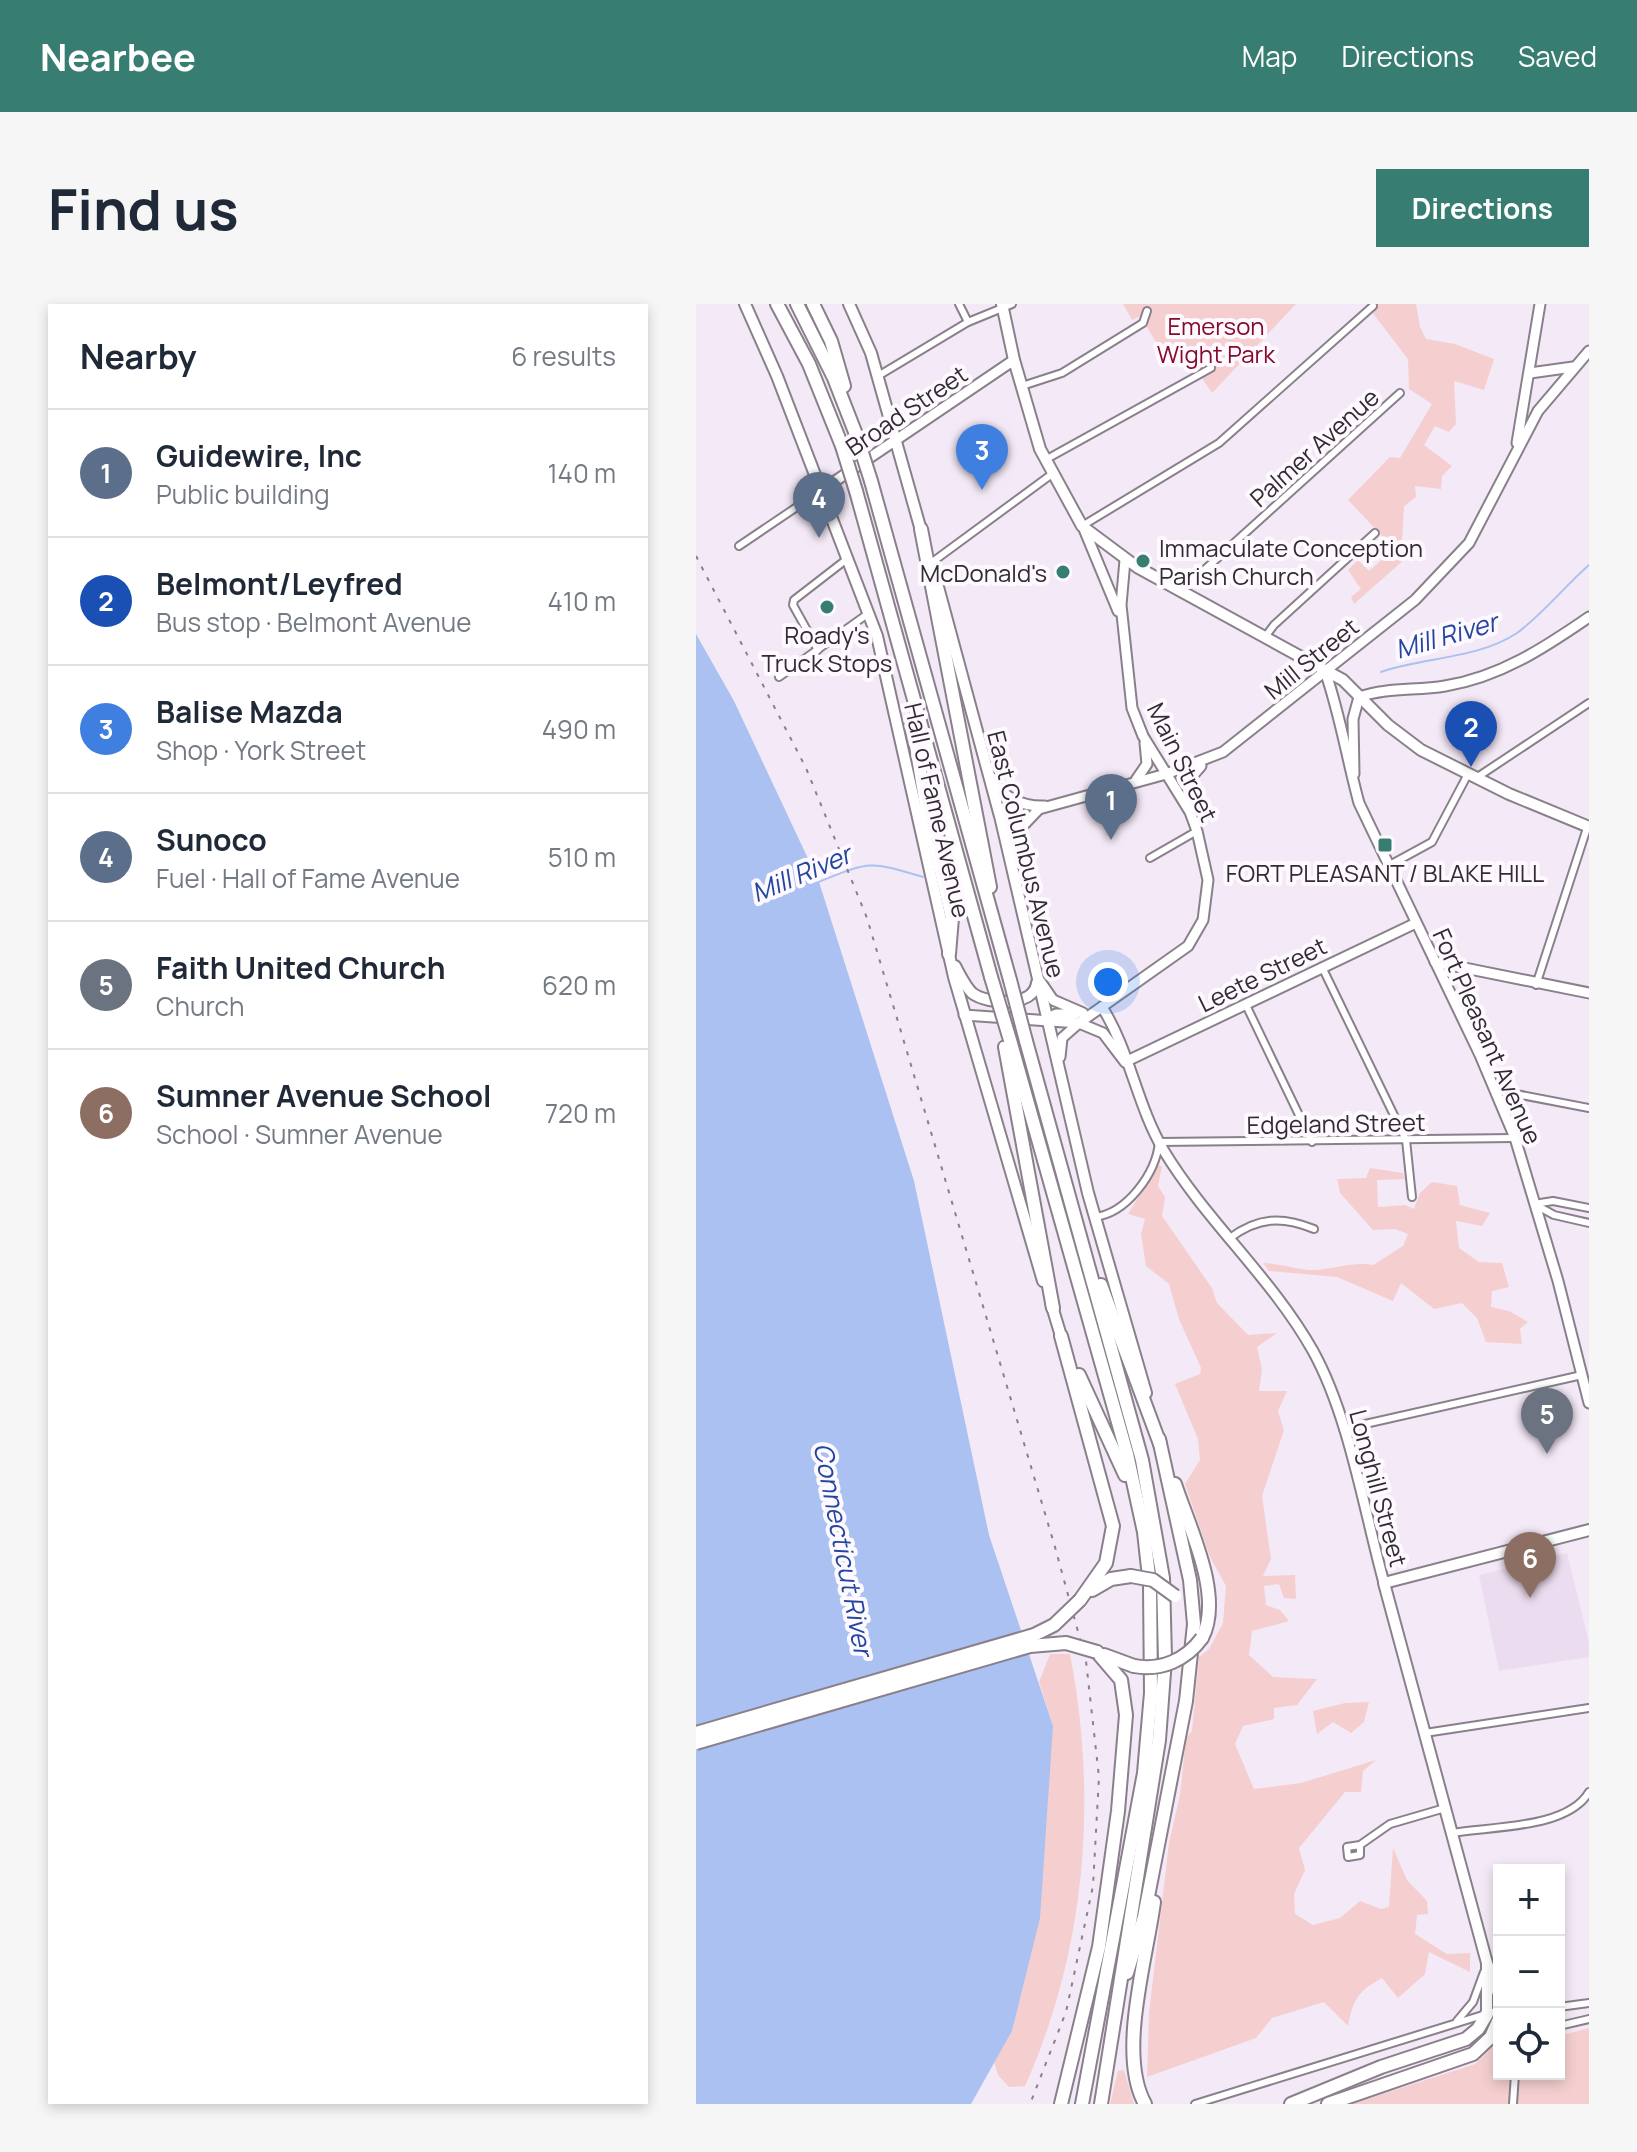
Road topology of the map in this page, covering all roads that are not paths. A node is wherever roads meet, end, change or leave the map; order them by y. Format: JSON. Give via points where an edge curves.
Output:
{"nodes":[{"id":1,"x":745,"y":304,"type":"edge"},
{"id":2,"x":777,"y":304,"type":"edge"},
{"id":3,"x":797,"y":304,"type":"edge"},
{"id":4,"x":813,"y":304,"type":"edge"},
{"id":5,"x":959,"y":304,"type":"edge"},
{"id":6,"x":1540,"y":304,"type":"edge"},
{"id":7,"x":852,"y":305,"type":"edge"},
{"id":8,"x":1006,"y":305,"type":"edge"},
{"id":9,"x":1373,"y":306,"type":"edge"},
{"id":10,"x":1147,"y":311,"type":"dead end"},
{"id":11,"x":968,"y":322,"type":"junction"},
{"id":12,"x":1589,"y":351,"type":"edge"},
{"id":13,"x":1014,"y":360,"type":"junction"},
{"id":14,"x":1573,"y":367,"type":"junction"},
{"id":15,"x":1211,"y":368,"type":"dead end"},
{"id":16,"x":1530,"y":373,"type":"junction"},
{"id":17,"x":878,"y":376,"type":"junction"},
{"id":18,"x":1022,"y":386,"type":"junction"},
{"id":19,"x":1400,"y":393,"type":"dead end"},
{"id":20,"x":856,"y":432,"type":"junction"},
{"id":21,"x":896,"y":440,"type":"junction"},
{"id":22,"x":1514,"y":456,"type":"junction"},
{"id":23,"x":1045,"y":460,"type":"junction"},
{"id":24,"x":1052,"y":474,"type":"junction"},
{"id":25,"x":819,"y":492,"type":"junction"},
{"id":26,"x":1082,"y":526,"type":"junction"},
{"id":27,"x":921,"y":529,"type":"junction"},
{"id":28,"x":1375,"y":533,"type":"dead end"},
{"id":29,"x":739,"y":546,"type":"dead end"},
{"id":30,"x":847,"y":559,"type":"junction"},
{"id":31,"x":1125,"y":560,"type":"junction"},
{"id":32,"x":931,"y":563,"type":"junction"},
{"id":33,"x":1181,"y":591,"type":"junction"},
{"id":34,"x":869,"y":613,"type":"junction"},
{"id":35,"x":1589,"y":617,"type":"edge"},
{"id":36,"x":1122,"y":629,"type":"junction"},
{"id":37,"x":1265,"y":637,"type":"junction"},
{"id":38,"x":818,"y":650,"type":"junction"},
{"id":39,"x":903,"y":667,"type":"junction"},
{"id":40,"x":1325,"y":671,"type":"junction"},
{"id":41,"x":779,"y":677,"type":"dead end"},
{"id":42,"x":1359,"y":697,"type":"junction"},
{"id":43,"x":1589,"y":703,"type":"edge"},
{"id":44,"x":1143,"y":736,"type":"junction"},
{"id":45,"x":1206,"y":761,"type":"junction"},
{"id":46,"x":988,"y":771,"type":"junction"},
{"id":47,"x":1166,"y":774,"type":"junction"},
{"id":48,"x":1472,"y":776,"type":"junction"},
{"id":49,"x":1133,"y":783,"type":"junction"},
{"id":50,"x":1354,"y":786,"type":"junction"},
{"id":51,"x":1052,"y":805,"type":"junction"},
{"id":52,"x":1190,"y":812,"type":"junction"},
{"id":53,"x":1588,"y":825,"type":"edge"},
{"id":54,"x":1197,"y":831,"type":"junction"},
{"id":55,"x":1150,"y":858,"type":"dead end"},
{"id":56,"x":1388,"y":866,"type":"junction"},
{"id":57,"x":1012,"y":868,"type":"junction"},
{"id":58,"x":1416,"y":923,"type":"junction"},
{"id":59,"x":995,"y":929,"type":"junction"},
{"id":60,"x":949,"y":954,"type":"junction"},
{"id":61,"x":1435,"y":962,"type":"junction"},
{"id":62,"x":1322,"y":967,"type":"junction"},
{"id":63,"x":1037,"y":977,"type":"junction"},
{"id":64,"x":1536,"y":985,"type":"junction"},
{"id":65,"x":1589,"y":993,"type":"edge"},
{"id":66,"x":1246,"y":1005,"type":"junction"},
{"id":67,"x":1102,"y":1007,"type":"junction"},
{"id":68,"x":964,"y":1015,"type":"junction"},
{"id":69,"x":1047,"y":1018,"type":"junction"},
{"id":70,"x":1081,"y":1018,"type":"junction"},
{"id":71,"x":1007,"y":1040,"type":"junction"},
{"id":72,"x":1125,"y":1062,"type":"junction"},
{"id":73,"x":1060,"y":1076,"type":"junction"},
{"id":74,"x":1495,"y":1090,"type":"junction"},
{"id":75,"x":1589,"y":1108,"type":"edge"},
{"id":76,"x":1515,"y":1138,"type":"junction"},
{"id":77,"x":1406,"y":1140,"type":"junction"},
{"id":78,"x":1159,"y":1142,"type":"junction"},
{"id":79,"x":1312,"y":1142,"type":"junction"},
{"id":80,"x":1068,"y":1188,"type":"junction"},
{"id":81,"x":1412,"y":1197,"type":"dead end"},
{"id":82,"x":1534,"y":1204,"type":"junction"},
{"id":83,"x":1589,"y":1208,"type":"edge"},
{"id":84,"x":1094,"y":1217,"type":"junction"},
{"id":85,"x":1589,"y":1223,"type":"edge"},
{"id":86,"x":1314,"y":1229,"type":"dead end"},
{"id":87,"x":1230,"y":1238,"type":"junction"},
{"id":88,"x":1053,"y":1308,"type":"junction"},
{"id":89,"x":1061,"y":1336,"type":"junction"},
{"id":90,"x":1582,"y":1375,"type":"junction"},
{"id":91,"x":1589,"y":1400,"type":"edge"},
{"id":92,"x":1151,"y":1418,"type":"junction"},
{"id":93,"x":1343,"y":1429,"type":"junction"},
{"id":94,"x":1589,"y":1530,"type":"edge"},
{"id":95,"x":1148,"y":1559,"type":"junction"},
{"id":96,"x":1384,"y":1583,"type":"junction"},
{"id":97,"x":1082,"y":1598,"type":"junction"},
{"id":98,"x":1197,"y":1639,"type":"junction"},
{"id":99,"x":1097,"y":1652,"type":"junction"},
{"id":100,"x":1589,"y":1708,"type":"edge"},
{"id":101,"x":696,"y":1733,"type":"edge"},
{"id":102,"x":1425,"y":1733,"type":"junction"},
{"id":103,"x":696,"y":1743,"type":"edge"},
{"id":104,"x":1589,"y":1792,"type":"edge"},
{"id":105,"x":1445,"y":1808,"type":"junction"},
{"id":106,"x":1118,"y":1811,"type":"junction"},
{"id":107,"x":1161,"y":1828,"type":"junction"},
{"id":108,"x":1452,"y":1833,"type":"junction"},
{"id":109,"x":1360,"y":1845,"type":"dead end"},
{"id":110,"x":1487,"y":1963,"type":"junction"},
{"id":111,"x":1493,"y":1980,"type":"edge"},
{"id":112,"x":1104,"y":1982,"type":"junction"},
{"id":113,"x":1589,"y":2003,"type":"edge"},
{"id":114,"x":1565,"y":2006,"type":"edge"},
{"id":115,"x":1494,"y":2008,"type":"edge"},
{"id":116,"x":1493,"y":2014,"type":"edge"},
{"id":117,"x":1493,"y":2016,"type":"edge"},
{"id":118,"x":1589,"y":2019,"type":"edge"},
{"id":119,"x":1464,"y":2020,"type":"junction"},
{"id":120,"x":1113,"y":2023,"type":"junction"},
{"id":121,"x":1454,"y":2023,"type":"junction"},
{"id":122,"x":1565,"y":2025,"type":"edge"},
{"id":123,"x":1493,"y":2026,"type":"edge"},
{"id":124,"x":1475,"y":2032,"type":"junction"},
{"id":125,"x":1515,"y":2080,"type":"edge"},
{"id":126,"x":1317,"y":2093,"type":"junction"},
{"id":127,"x":1061,"y":2104,"type":"edge"},
{"id":128,"x":1082,"y":2104,"type":"edge"},
{"id":129,"x":1101,"y":2104,"type":"edge"},
{"id":130,"x":1145,"y":2104,"type":"edge"},
{"id":131,"x":1195,"y":2104,"type":"edge"},
{"id":132,"x":1291,"y":2104,"type":"edge"},
{"id":133,"x":1298,"y":2104,"type":"edge"},
{"id":134,"x":1328,"y":2104,"type":"edge"},
{"id":135,"x":1513,"y":2104,"type":"edge"}],
"edges":[{"from":1,"to":25,"type":"main road","name":"Hall of Fame Avenue"},
{"from":2,"to":39,"type":"highway","bridge":true,"via":[[809,364],[842,446]]},
{"from":3,"to":20,"type":"highway"},
{"from":4,"to":20,"type":"highway","via":[[835,354]]},
{"from":5,"to":11,"type":"street"},
{"from":6,"to":16,"type":"street"},
{"from":7,"to":17,"type":"main road","name":"East Columbus Avenue"},
{"from":8,"to":11,"type":"street"},
{"from":8,"to":13,"type":"main road","name":"Main Street"},
{"from":9,"to":26,"type":"street","via":[[1219,443]]},
{"from":10,"to":18,"type":"street","via":[[1143,323],[1072,368]]},
{"from":11,"to":17,"type":"street"},
{"from":12,"to":14,"type":"street","name":"Mill Street"},
{"from":13,"to":18,"type":"main road","name":"Main Street"},
{"from":13,"to":21,"type":"street","name":"Broad Street"},
{"from":14,"to":16,"type":"street"},
{"from":14,"to":22,"type":"street","name":"Mill Street","via":[[1541,405]]},
{"from":15,"to":23,"type":"street"},
{"from":16,"to":22,"type":"street"},
{"from":17,"to":21,"type":"main road","name":"East Columbus Avenue"},
{"from":18,"to":23,"type":"main road","name":"Main Street"},
{"from":19,"to":33,"type":"street","name":"Palmer Avenue"},
{"from":20,"to":59,"type":"highway","bridge":true},
{"from":21,"to":25,"type":"street","name":"Broad Street"},
{"from":21,"to":27,"type":"main road","name":"East Columbus Avenue"},
{"from":22,"to":40,"type":"street","name":"Mill Street","via":[[1469,543],[1415,600]]},
{"from":23,"to":24,"type":"main road","name":"Main Street"},
{"from":24,"to":26,"type":"main road","name":"Main Street"},
{"from":24,"to":32,"type":"street"},
{"from":25,"to":29,"type":"street"},
{"from":25,"to":30,"type":"main road","name":"Hall of Fame Avenue"},
{"from":26,"to":31,"type":"main road","name":"Main Street"},
{"from":26,"to":36,"type":"street","name":"Main Street"},
{"from":27,"to":32,"type":"main road","name":"East Columbus Avenue"},
{"from":27,"to":59,"type":"highway","via":[[983,837]]},
{"from":28,"to":37,"type":"street"},
{"from":30,"to":34,"type":"main road","name":"Hall of Fame Avenue"},
{"from":30,"to":38,"type":"street","via":[[794,600]]},
{"from":31,"to":33,"type":"main road"},
{"from":31,"to":36,"type":"street","name":"Main Street"},
{"from":32,"to":46,"type":"main road","name":"East Columbus Avenue"},
{"from":33,"to":37,"type":"main road"},
{"from":34,"to":38,"type":"street"},
{"from":34,"to":60,"type":"main road","name":"Hall of Fame Avenue"},
{"from":35,"to":42,"type":"street","via":[[1531,656],[1477,679],[1384,689]]},
{"from":36,"to":44,"type":"street","name":"Main Street","via":[[1132,708]]},
{"from":37,"to":40,"type":"main road"},
{"from":38,"to":41,"type":"street"},
{"from":39,"to":60,"type":"highway","via":[[924,797],[952,918]]},
{"from":39,"to":71,"type":"highway","bridge":true},
{"from":40,"to":42,"type":"main road","via":[[1347,693]]},
{"from":40,"to":45,"type":"street","name":"Mill Street"},
{"from":40,"to":50,"type":"street","name":"Fort Pleasant Avenue"},
{"from":42,"to":48,"type":"main road","via":[[1402,737]]},
{"from":42,"to":50,"type":"street","name":"Fort Pleasant Avenue","via":[[1353,719]]},
{"from":43,"to":48,"type":"street"},
{"from":44,"to":47,"type":"street","name":"Main Street"},
{"from":44,"to":49,"type":"street","via":[[1147,764]]},
{"from":45,"to":47,"type":"street","name":"Mill Street"},
{"from":45,"to":52,"type":"street","via":[[1187,782]]},
{"from":46,"to":51,"type":"street","name":"Mill Street","via":[[1009,798],[1032,806]]},
{"from":46,"to":57,"type":"main road","name":"East Columbus Avenue"},
{"from":47,"to":49,"type":"street","name":"Mill Street"},
{"from":47,"to":52,"type":"street","name":"Main Street"},
{"from":48,"to":53,"type":"main road"},
{"from":48,"to":56,"type":"street","via":[[1432,842]]},
{"from":49,"to":51,"type":"street","name":"Mill Street"},
{"from":50,"to":56,"type":"street","name":"Fort Pleasant Avenue"},
{"from":51,"to":57,"type":"street","name":"Mill Street","via":[[1030,816],[1017,832]]},
{"from":52,"to":54,"type":"street","name":"Main Street"},
{"from":53,"to":64,"type":"street"},
{"from":54,"to":55,"type":"street"},
{"from":54,"to":67,"type":"street","name":"Main Street","via":[[1209,891],[1198,932],[1173,958]]},
{"from":56,"to":58,"type":"street","name":"Fort Pleasant Avenue"},
{"from":57,"to":63,"type":"main road","name":"East Columbus Avenue"},
{"from":58,"to":61,"type":"street","name":"Fort Pleasant Avenue"},
{"from":58,"to":62,"type":"street","name":"Leete Street"},
{"from":59,"to":80,"type":"highway","bridge":true},
{"from":60,"to":63,"type":"main road","via":[[969,990],[984,998],[1026,1000],[1036,991]]},
{"from":60,"to":68,"type":"main road","name":"Hall of Fame Avenue"},
{"from":61,"to":64,"type":"street"},
{"from":61,"to":74,"type":"street","name":"Fort Pleasant Avenue"},
{"from":62,"to":66,"type":"street","name":"Leete Street"},
{"from":62,"to":77,"type":"street"},
{"from":63,"to":69,"type":"main road","name":"East Columbus Avenue"},
{"from":63,"to":70,"type":"street","via":[[1053,1000]]},
{"from":64,"to":65,"type":"street"},
{"from":66,"to":72,"type":"street","name":"Leete Street"},
{"from":66,"to":79,"type":"street"},
{"from":67,"to":70,"type":"street","name":"Main Street"},
{"from":67,"to":72,"type":"street","name":"Longhill Street"},
{"from":68,"to":69,"type":"street"},
{"from":68,"to":88,"type":"main road","name":"Hall of Fame Avenue"},
{"from":69,"to":70,"type":"street","via":[[1059,1024]]},
{"from":69,"to":73,"type":"main road","name":"East Columbus Avenue"},
{"from":70,"to":72,"type":"street","via":[[1103,1033]]},
{"from":70,"to":73,"type":"street","via":[[1060,1043]]},
{"from":71,"to":88,"type":"highway"},
{"from":71,"to":95,"type":"highway","via":[[1127,1454]]},
{"from":72,"to":78,"type":"street","name":"Longhill Street"},
{"from":73,"to":84,"type":"main road","name":"East Columbus Avenue"},
{"from":74,"to":75,"type":"street"},
{"from":74,"to":76,"type":"street","name":"Fort Pleasant Avenue"},
{"from":76,"to":77,"type":"street","name":"Edgeland Street"},
{"from":76,"to":82,"type":"street","name":"Fort Pleasant Avenue"},
{"from":77,"to":79,"type":"street","name":"Edgeland Street"},
{"from":77,"to":81,"type":"street"},
{"from":78,"to":79,"type":"street","name":"Edgeland Street"},
{"from":78,"to":84,"type":"street","via":[[1129,1201],[1113,1214]]},
{"from":78,"to":87,"type":"street","name":"Longhill Street"},
{"from":80,"to":92,"type":"highway"},
{"from":80,"to":120,"type":"highway","via":[[1149,1486],[1164,1606],[1156,1766]]},
{"from":82,"to":83,"type":"street","via":[[1553,1201]]},
{"from":82,"to":85,"type":"street"},
{"from":82,"to":90,"type":"street","name":"Fort Pleasant Avenue"},
{"from":84,"to":92,"type":"main road","name":"East Columbus Avenue"},
{"from":86,"to":87,"type":"street","via":[[1263,1219]]},
{"from":87,"to":93,"type":"street","name":"Longhill Street","via":[[1313,1352]]},
{"from":88,"to":89,"type":"main road","name":"Hall of Fame Avenue"},
{"from":89,"to":95,"type":"highway","via":[[1121,1464]]},
{"from":89,"to":97,"type":"highway","via":[[1113,1526],[1109,1558]]},
{"from":90,"to":91,"type":"street","name":"Fort Pleasant Avenue"},
{"from":90,"to":93,"type":"street"},
{"from":92,"to":98,"type":"highway","via":[[1210,1593],[1211,1614]]},
{"from":93,"to":96,"type":"street","name":"Longhill Street"},
{"from":94,"to":96,"type":"main road"},
{"from":95,"to":112,"type":"highway","via":[[1149,1733]]},
{"from":96,"to":102,"type":"main road","name":"Longhill Street"},
{"from":97,"to":98,"type":"highway","bridge":true,"via":[[1106,1582],[1131,1576],[1153,1580],[1175,1596]]},
{"from":97,"to":101,"type":"highway","bridge":true,"via":[[1060,1621],[1034,1635]]},
{"from":98,"to":99,"type":"highway","bridge":true,"via":[[1186,1655],[1153,1667]]},
{"from":98,"to":107,"type":"highway"},
{"from":99,"to":103,"type":"highway","bridge":true,"via":[[1066,1643],[1030,1646]]},
{"from":99,"to":106,"type":"highway","via":[[1117,1672],[1125,1693]]},
{"from":100,"to":102,"type":"street"},
{"from":102,"to":105,"type":"main road","name":"Longhill Street"},
{"from":104,"to":108,"type":"street","via":[[1575,1809],[1551,1818]]},
{"from":105,"to":108,"type":"main road","name":"Longhill Street"},
{"from":105,"to":109,"type":"street","via":[[1384,1827]]},
{"from":106,"to":112,"type":"highway"},
{"from":106,"to":127,"type":"highway","via":[[1099,1947]]},
{"from":107,"to":120,"type":"highway","via":[[1144,1917]]},
{"from":107,"to":130,"type":"highway","via":[[1135,2046]]},
{"from":108,"to":110,"type":"main road","name":"Longhill Street"},
{"from":110,"to":111,"type":"main road"},
{"from":110,"to":115,"type":"main road"},
{"from":110,"to":121,"type":"street","via":[[1473,2002]]},
{"from":112,"to":128,"type":"highway"},
{"from":113,"to":114,"type":"street"},
{"from":116,"to":119,"type":"street"},
{"from":117,"to":124,"type":"highway"},
{"from":118,"to":122,"type":"street"},
{"from":119,"to":121,"type":"street"},
{"from":119,"to":124,"type":"street"},
{"from":120,"to":129,"type":"highway"},
{"from":121,"to":131,"type":"street"},
{"from":123,"to":134,"type":"highway","via":[[1491,2037],[1473,2054]]},
{"from":124,"to":126,"type":"highway"},
{"from":125,"to":135,"type":"street"},
{"from":126,"to":132,"type":"highway"},
{"from":126,"to":133,"type":"highway"}]}
